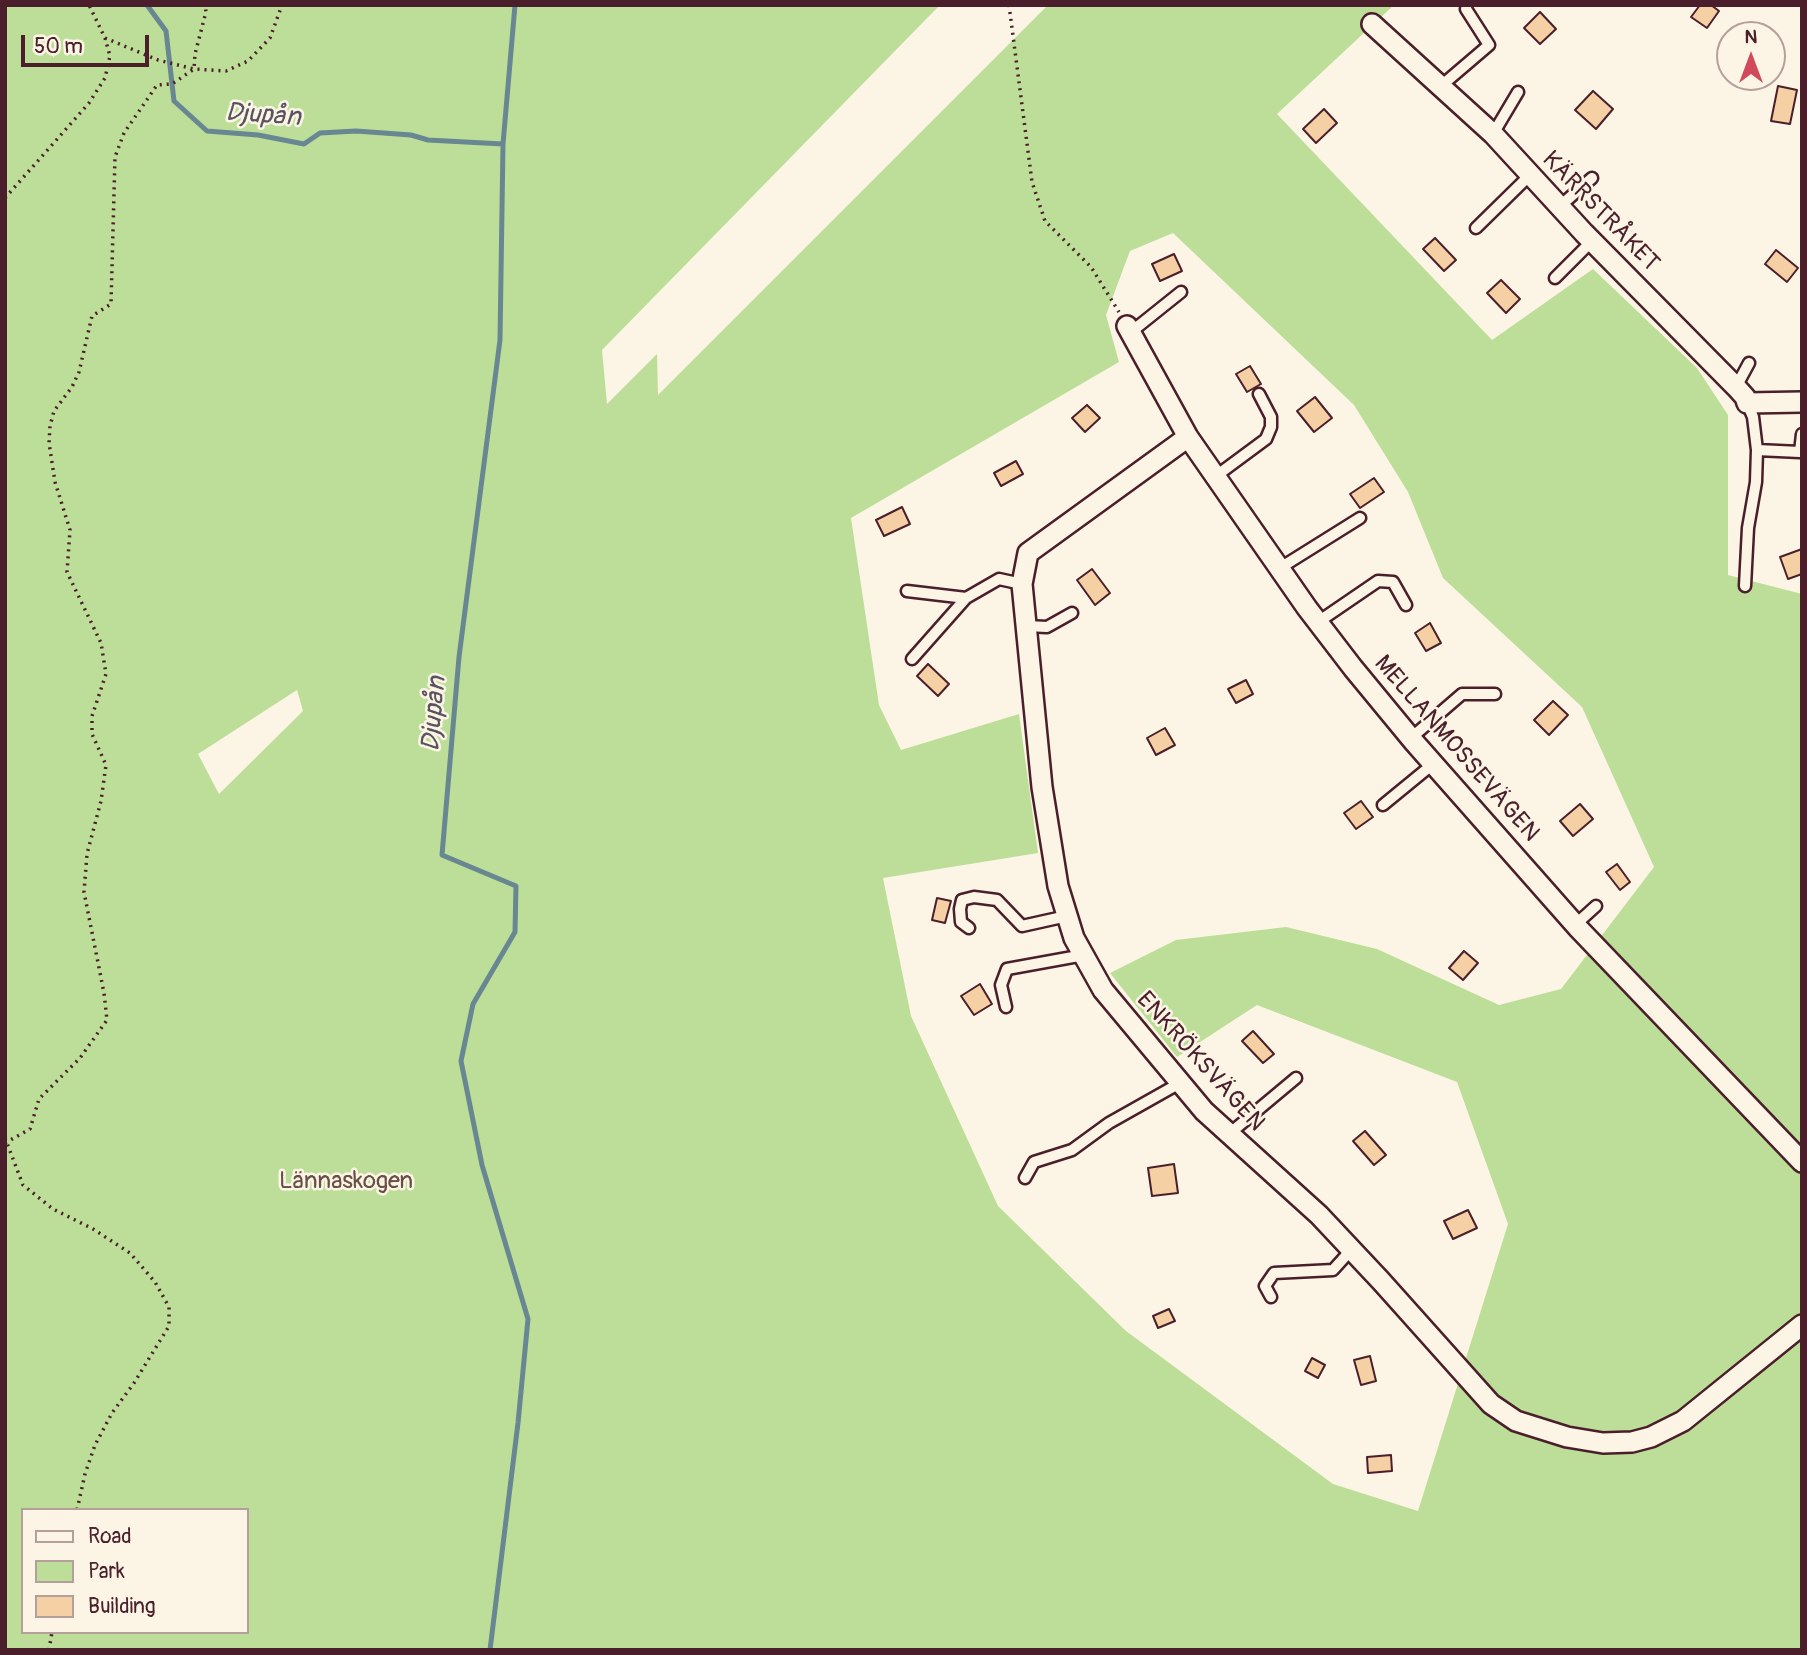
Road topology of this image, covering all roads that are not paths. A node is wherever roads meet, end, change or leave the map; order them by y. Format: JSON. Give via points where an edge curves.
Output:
{"nodes":[{"id":1,"x":1466,"y":9,"type":"dead end"},
{"id":2,"x":1371,"y":24,"type":"dead end"},
{"id":3,"x":1441,"y":86,"type":"junction"},
{"id":4,"x":1518,"y":92,"type":"dead end"},
{"id":5,"x":1493,"y":134,"type":"junction"},
{"id":6,"x":1530,"y":175,"type":"junction"},
{"id":7,"x":1592,"y":178,"type":"dead end"},
{"id":8,"x":1559,"y":206,"type":"junction"},
{"id":9,"x":1476,"y":228,"type":"dead end"},
{"id":10,"x":1592,"y":241,"type":"junction"},
{"id":11,"x":1555,"y":278,"type":"dead end"},
{"id":12,"x":1181,"y":292,"type":"dead end"},
{"id":13,"x":1129,"y":329,"type":"joint"},
{"id":14,"x":1749,"y":363,"type":"dead end"},
{"id":15,"x":1736,"y":387,"type":"junction"},
{"id":16,"x":1259,"y":394,"type":"dead end"},
{"id":17,"x":1802,"y":402,"type":"edge"},
{"id":18,"x":1748,"y":403,"type":"junction"},
{"id":19,"x":1802,"y":434,"type":"edge"},
{"id":20,"x":1188,"y":438,"type":"junction"},
{"id":21,"x":1757,"y":450,"type":"junction"},
{"id":22,"x":1216,"y":476,"type":"junction"},
{"id":23,"x":1360,"y":518,"type":"dead end"},
{"id":24,"x":1280,"y":568,"type":"junction"},
{"id":25,"x":1022,"y":584,"type":"junction"},
{"id":26,"x":1745,"y":586,"type":"dead end"},
{"id":27,"x":907,"y":591,"type":"dead end"},
{"id":28,"x":966,"y":598,"type":"junction"},
{"id":29,"x":1406,"y":605,"type":"dead end"},
{"id":30,"x":1072,"y":613,"type":"dead end"},
{"id":31,"x":1318,"y":622,"type":"junction"},
{"id":32,"x":1026,"y":626,"type":"junction"},
{"id":33,"x":912,"y":659,"type":"dead end"},
{"id":34,"x":1495,"y":694,"type":"dead end"},
{"id":35,"x":1411,"y":738,"type":"junction"},
{"id":36,"x":1433,"y":764,"type":"junction"},
{"id":37,"x":1383,"y":805,"type":"dead end"},
{"id":38,"x":1596,"y":906,"type":"dead end"},
{"id":39,"x":1067,"y":916,"type":"junction"},
{"id":40,"x":1575,"y":925,"type":"junction"},
{"id":41,"x":969,"y":928,"type":"dead end"},
{"id":42,"x":1084,"y":955,"type":"junction"},
{"id":43,"x":1006,"y":1007,"type":"dead end"},
{"id":44,"x":1296,"y":1078,"type":"dead end"},
{"id":45,"x":1180,"y":1083,"type":"junction"},
{"id":46,"x":1229,"y":1134,"type":"junction"},
{"id":47,"x":1802,"y":1161,"type":"edge"},
{"id":48,"x":1026,"y":1178,"type":"dead end"},
{"id":49,"x":1352,"y":1249,"type":"junction"},
{"id":50,"x":1271,"y":1297,"type":"dead end"},
{"id":51,"x":1802,"y":1325,"type":"edge"}],
"edges":[{"from":1,"to":3,"type":"lane","via":[[1489,45]]},
{"from":2,"to":3,"type":"street","name":"KÄRRSTRÅKET"},
{"from":3,"to":5,"type":"street","name":"KÄRRSTRÅKET"},
{"from":4,"to":5,"type":"lane"},
{"from":5,"to":6,"type":"street","name":"KÄRRSTRÅKET"},
{"from":6,"to":8,"type":"street","name":"KÄRRSTRÅKET"},
{"from":6,"to":9,"type":"lane"},
{"from":7,"to":8,"type":"lane"},
{"from":8,"to":10,"type":"street","name":"KÄRRSTRÅKET"},
{"from":10,"to":11,"type":"lane"},
{"from":10,"to":15,"type":"street","name":"KÄRRSTRÅKET"},
{"from":12,"to":13,"type":"lane"},
{"from":13,"to":20,"type":"street","name":"MELLANMOSSEVÄGEN"},
{"from":14,"to":15,"type":"lane"},
{"from":15,"to":18,"type":"street","name":"KÄRRSTRÅKET"},
{"from":16,"to":22,"type":"lane","via":[[1271,417],[1266,439]]},
{"from":17,"to":18,"type":"street"},
{"from":18,"to":21,"type":"lane"},
{"from":19,"to":21,"type":"lane","via":[[1800,452]]},
{"from":20,"to":22,"type":"street","name":"MELLANMOSSEVÄGEN"},
{"from":20,"to":25,"type":"street","name":"ENKRÖKSVÄGEN","via":[[1028,553]]},
{"from":21,"to":26,"type":"lane"},
{"from":22,"to":24,"type":"street","name":"MELLANMOSSEVÄGEN"},
{"from":23,"to":24,"type":"lane"},
{"from":24,"to":31,"type":"street","name":"MELLANMOSSEVÄGEN"},
{"from":25,"to":28,"type":"lane","via":[[999,579]]},
{"from":25,"to":32,"type":"street","name":"ENKRÖKSVÄGEN"},
{"from":27,"to":28,"type":"lane"},
{"from":28,"to":33,"type":"lane"},
{"from":29,"to":31,"type":"lane","via":[[1393,582],[1378,581]]},
{"from":30,"to":32,"type":"lane","via":[[1048,627]]},
{"from":31,"to":35,"type":"street","name":"MELLANMOSSEVÄGEN"},
{"from":32,"to":39,"type":"street","name":"ENKRÖKSVÄGEN","via":[[1042,787]]},
{"from":34,"to":35,"type":"lane","via":[[1462,694]]},
{"from":35,"to":36,"type":"street","name":"MELLANMOSSEVÄGEN"},
{"from":36,"to":37,"type":"lane"},
{"from":36,"to":40,"type":"street","name":"MELLANMOSSEVÄGEN"},
{"from":38,"to":40,"type":"lane"},
{"from":39,"to":41,"type":"lane","via":[[1022,926],[997,900],[974,897],[962,900],[960,909],[961,922]]},
{"from":39,"to":42,"type":"street","name":"ENKRÖKSVÄGEN"},
{"from":40,"to":47,"type":"street","name":"MELLANMOSSEVÄGEN"},
{"from":42,"to":43,"type":"lane","via":[[1007,969],[1001,985]]},
{"from":42,"to":45,"type":"street","name":"ENKRÖKSVÄGEN","via":[[1103,989]]},
{"from":44,"to":46,"type":"lane"},
{"from":45,"to":46,"type":"street","name":"ENKRÖKSVÄGEN"},
{"from":45,"to":48,"type":"lane","via":[[1072,1150],[1034,1162]]},
{"from":46,"to":49,"type":"street","name":"ENKRÖKSVÄGEN"},
{"from":49,"to":50,"type":"lane","via":[[1334,1270],[1274,1273],[1265,1286]]},
{"from":49,"to":51,"type":"street","name":"ENKRÖKSVÄGEN","via":[[1490,1404],[1516,1421],[1579,1439],[1632,1443],[1662,1432],[1683,1421]]}]}
